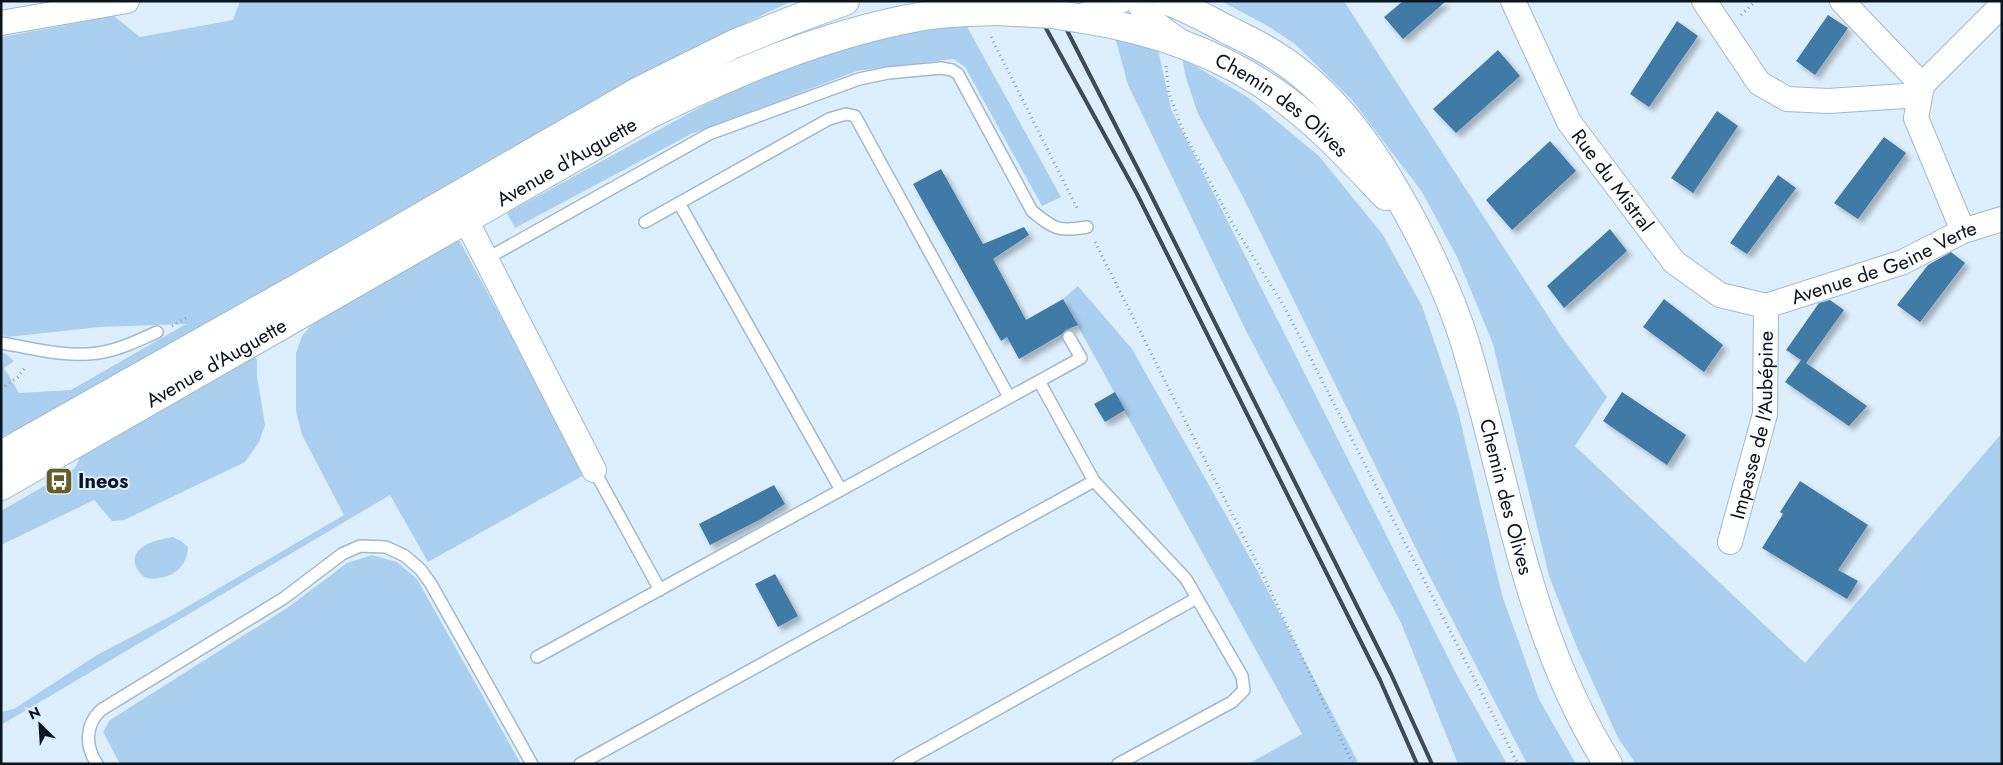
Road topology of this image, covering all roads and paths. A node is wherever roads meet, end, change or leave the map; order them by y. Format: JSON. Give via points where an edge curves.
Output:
{"nodes":[{"id":1,"x":127,"y":1,"type":"edge"},
{"id":2,"x":819,"y":1,"type":"edge"},
{"id":3,"x":845,"y":1,"type":"edge"},
{"id":4,"x":1138,"y":1,"type":"edge"},
{"id":5,"x":1168,"y":1,"type":"edge"},
{"id":6,"x":1201,"y":1,"type":"edge"},
{"id":7,"x":1513,"y":1,"type":"edge"},
{"id":8,"x":1704,"y":1,"type":"edge"},
{"id":9,"x":1842,"y":1,"type":"edge"},
{"id":10,"x":2002,"y":6,"type":"edge"},
{"id":11,"x":987,"y":12,"type":"junction"},
{"id":12,"x":1102,"y":13,"type":"edge"},
{"id":13,"x":792,"y":20,"type":"junction"},
{"id":14,"x":1,"y":23,"type":"edge"},
{"id":15,"x":1264,"y":48,"type":"junction"},
{"id":16,"x":1175,"y":53,"type":"junction"},
{"id":17,"x":1921,"y":90,"type":"junction"},
{"id":18,"x":679,"y":203,"type":"junction"},
{"id":19,"x":2002,"y":219,"type":"edge"},
{"id":20,"x":466,"y":220,"type":"junction"},
{"id":21,"x":644,"y":222,"type":"dead end"},
{"id":22,"x":1415,"y":226,"type":"junction"},
{"id":23,"x":1087,"y":227,"type":"junction"},
{"id":24,"x":1963,"y":231,"type":"junction"},
{"id":25,"x":486,"y":259,"type":"junction"},
{"id":26,"x":1766,"y":306,"type":"junction"},
{"id":27,"x":158,"y":332,"type":"dead end"},
{"id":28,"x":1069,"y":337,"type":"dead end"},
{"id":29,"x":1,"y":343,"type":"edge"},
{"id":30,"x":33,"y":348,"type":"junction"},
{"id":31,"x":1039,"y":381,"type":"junction"},
{"id":32,"x":1,"y":389,"type":"edge"},
{"id":33,"x":1009,"y":397,"type":"junction"},
{"id":34,"x":1,"y":455,"type":"edge"},
{"id":35,"x":594,"y":470,"type":"joint"},
{"id":36,"x":1094,"y":481,"type":"junction"},
{"id":37,"x":1,"y":486,"type":"edge"},
{"id":38,"x":841,"y":490,"type":"junction"},
{"id":39,"x":1730,"y":542,"type":"dead end"},
{"id":40,"x":660,"y":590,"type":"junction"},
{"id":41,"x":1197,"y":598,"type":"junction"},
{"id":42,"x":537,"y":657,"type":"dead end"},
{"id":43,"x":97,"y":764,"type":"edge"},
{"id":44,"x":532,"y":764,"type":"edge"},
{"id":45,"x":580,"y":764,"type":"edge"},
{"id":46,"x":899,"y":764,"type":"edge"},
{"id":47,"x":1118,"y":764,"type":"edge"},
{"id":48,"x":1353,"y":764,"type":"edge"},
{"id":49,"x":1518,"y":764,"type":"edge"},
{"id":50,"x":1608,"y":764,"type":"edge"}],
"edges":[{"from":1,"to":14,"type":"street"},
{"from":2,"to":13,"type":"street"},
{"from":3,"to":13,"type":"main road","name":"Avenue d'Auguette"},
{"from":4,"to":16,"type":"street","name":"Chemin des Olives"},
{"from":5,"to":15,"type":"main road","name":"Chemin des Olives"},
{"from":6,"to":15,"type":"street","name":"Chemin des Olives"},
{"from":7,"to":26,"type":"street","name":"Rue du Mistral","via":[[1569,122],[1674,262],[1720,295]]},
{"from":8,"to":17,"type":"street","via":[[1759,83],[1787,99],[1828,101]]},
{"from":9,"to":17,"type":"street"},
{"from":10,"to":17,"type":"street"},
{"from":11,"to":12,"type":"main road","name":"Avenue d'Auguette","bridge":true},
{"from":11,"to":20,"type":"main road","name":"Avenue d'Auguette","via":[[926,16],[876,26],[824,40],[706,86],[646,116]]},
{"from":11,"to":23,"type":"path"},
{"from":12,"to":16,"type":"main road","name":"Avenue d'Auguette"},
{"from":13,"to":34,"type":"main road","name":"Avenue d'Auguette","via":[[726,47],[639,91]]},
{"from":15,"to":22,"type":"main road","name":"Chemin des Olives","via":[[1311,83],[1352,124],[1390,180]]},
{"from":16,"to":22,"type":"main road","name":"Chemin des Olives","via":[[1238,70],[1285,99],[1328,137]]},
{"from":16,"to":49,"type":"path","via":[[1169,94],[1184,132],[1231,221],[1284,308]]},
{"from":17,"to":24,"type":"street","via":[[1916,118]]},
{"from":18,"to":21,"type":"lane"},
{"from":18,"to":33,"type":"lane","via":[[829,119],[846,114],[855,116]]},
{"from":18,"to":38,"type":"lane"},
{"from":19,"to":24,"type":"street","name":"Avenue de Geine Verte"},
{"from":20,"to":25,"type":"street"},
{"from":20,"to":37,"type":"main road","name":"Avenue d'Auguette"},
{"from":22,"to":50,"type":"main road","name":"Chemin des Olives","via":[[1438,271],[1466,345],[1520,550],[1550,647],[1575,704]]},
{"from":23,"to":25,"type":"lane","via":[[1066,230],[1050,226],[1032,211],[958,74],[941,68],[859,79],[709,134]]},
{"from":23,"to":48,"type":"path","via":[[1262,573]]},
{"from":24,"to":26,"type":"street","name":"Avenue de Geine Verte","via":[[1903,262]]},
{"from":25,"to":35,"type":"street"},
{"from":26,"to":39,"type":"street","name":"Impasse de l'Aubépine","via":[[1765,414]]},
{"from":27,"to":30,"type":"lane","via":[[99,353],[70,354]]},
{"from":28,"to":31,"type":"lane","via":[[1081,358]]},
{"from":29,"to":30,"type":"lane"},
{"from":30,"to":32,"type":"path","via":[[23,371]]},
{"from":31,"to":33,"type":"lane"},
{"from":31,"to":36,"type":"lane"},
{"from":33,"to":38,"type":"lane"},
{"from":35,"to":40,"type":"lane"},
{"from":36,"to":41,"type":"lane","via":[[1186,578]]},
{"from":36,"to":45,"type":"lane"},
{"from":38,"to":40,"type":"lane"},
{"from":40,"to":42,"type":"lane"},
{"from":41,"to":46,"type":"lane"},
{"from":41,"to":47,"type":"lane","via":[[1242,676],[1244,690],[1232,702]]},
{"from":43,"to":44,"type":"lane","via":[[88,746],[88,731],[93,717],[101,710],[284,598],[342,554],[360,546],[386,547],[405,556],[421,570]]}]}
